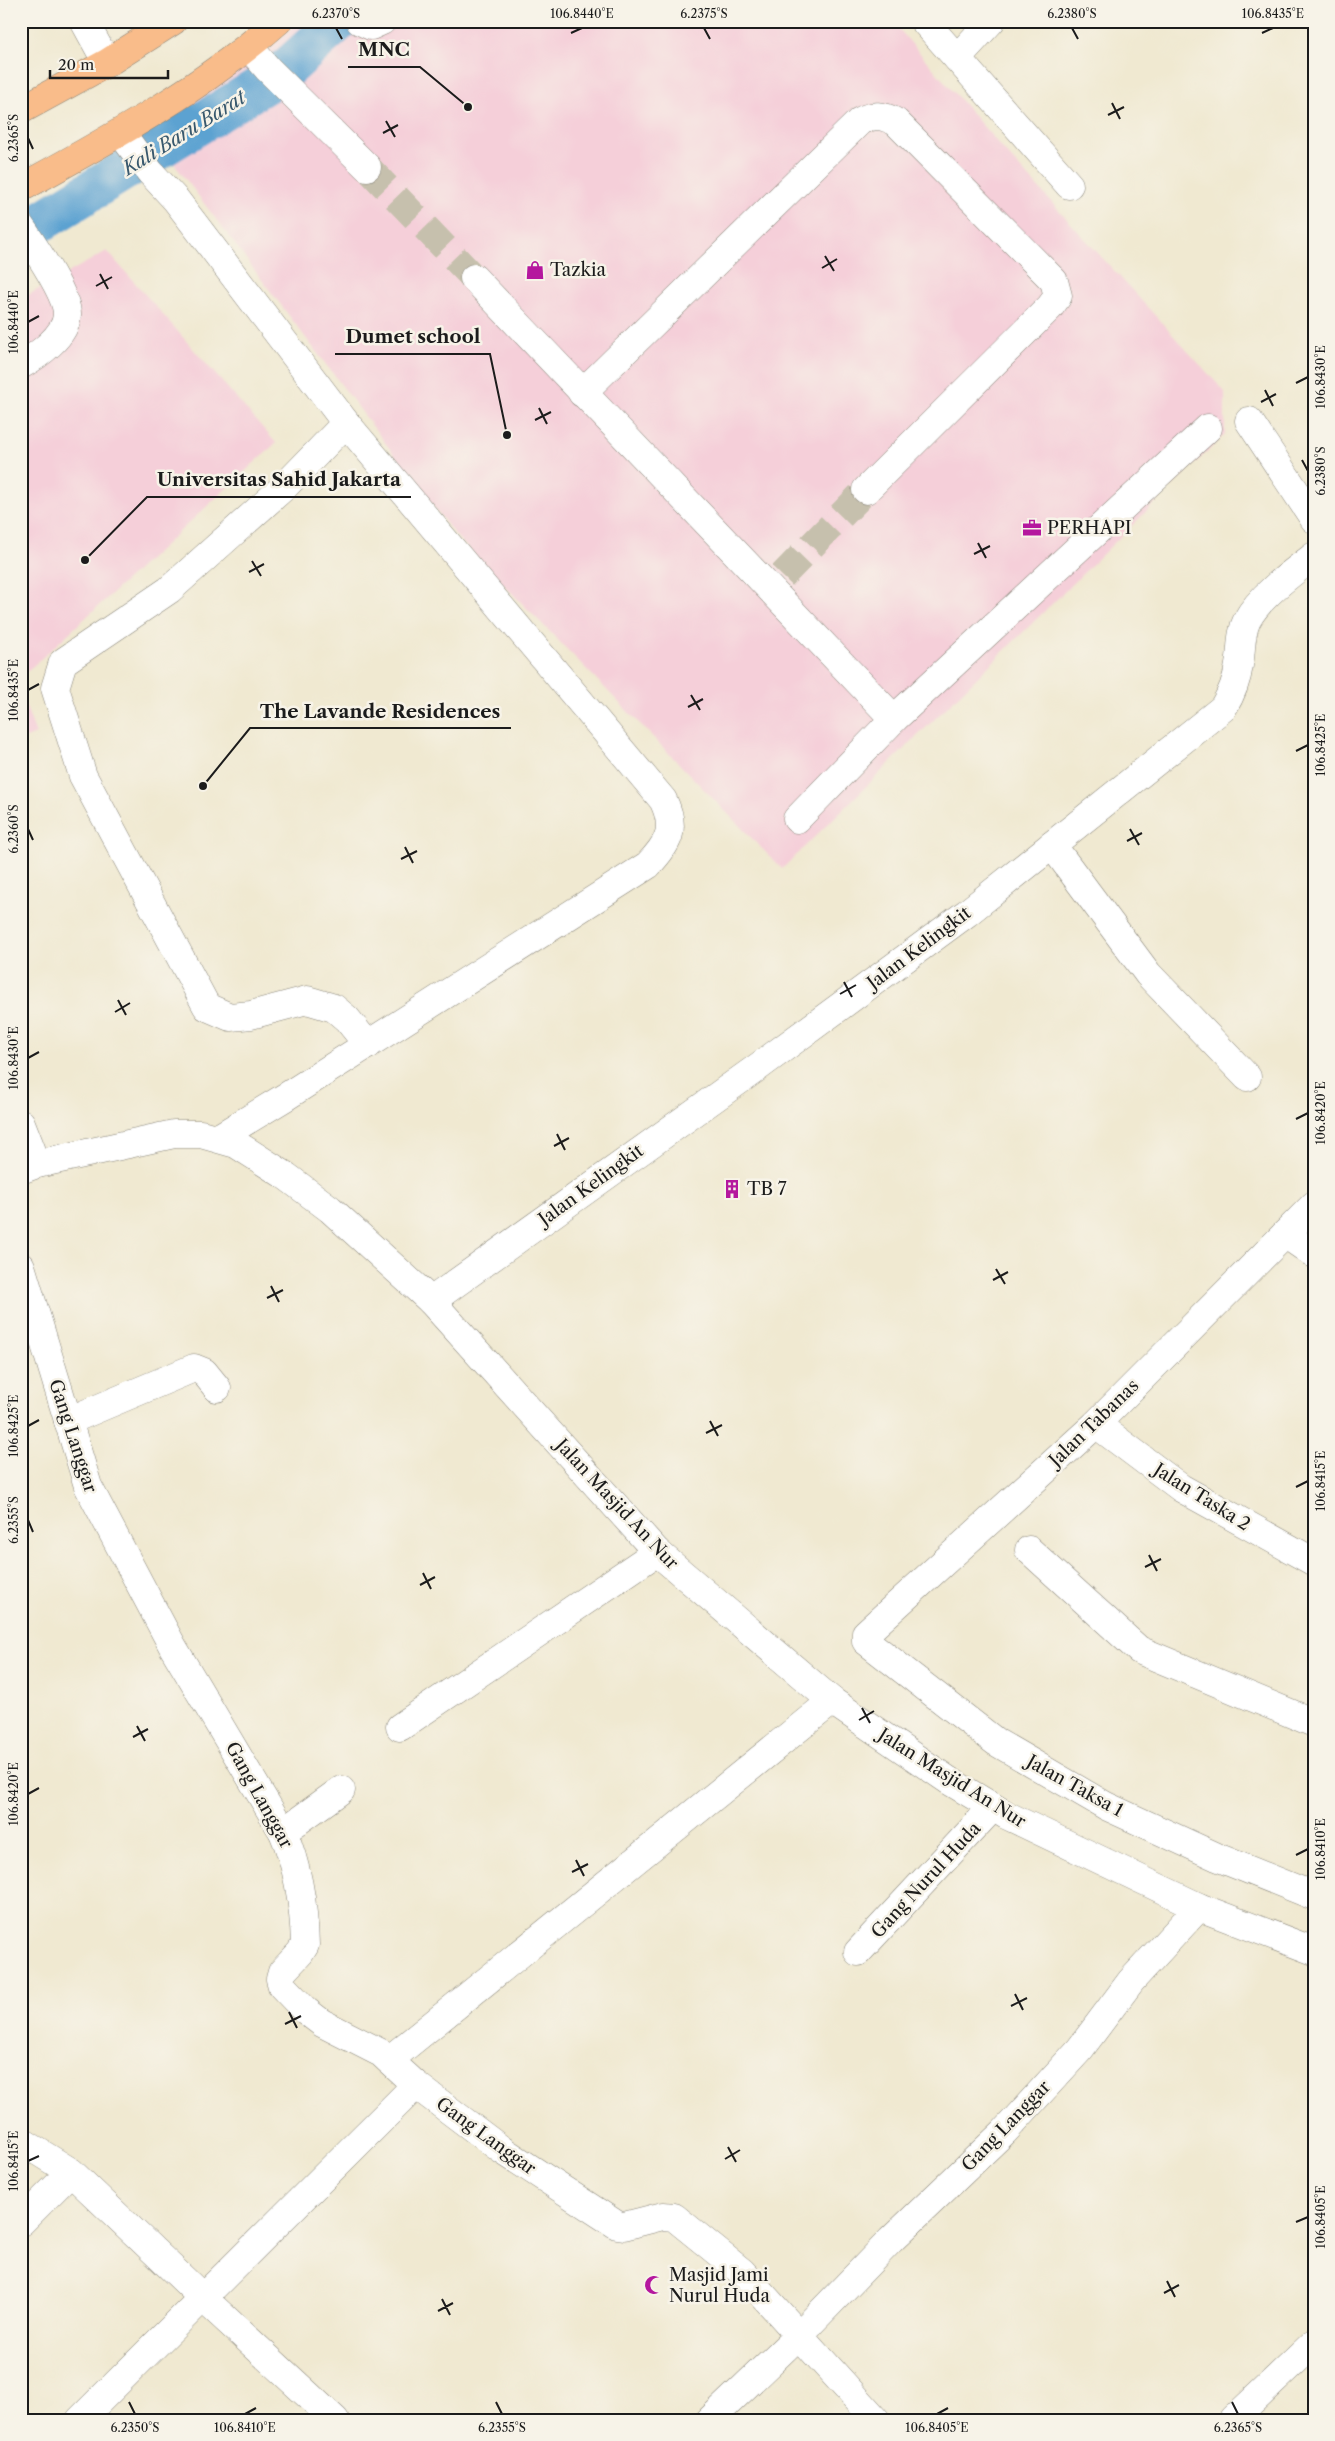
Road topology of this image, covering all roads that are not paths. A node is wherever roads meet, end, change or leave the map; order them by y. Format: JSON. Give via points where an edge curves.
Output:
{"nodes":[{"id":1,"x":84,"y":21,"type":"edge"},
{"id":2,"x":278,"y":21,"type":"edge"},
{"id":3,"x":360,"y":21,"type":"edge"},
{"id":4,"x":382,"y":21,"type":"edge"},
{"id":5,"x":924,"y":21,"type":"edge"},
{"id":6,"x":991,"y":21,"type":"edge"},
{"id":7,"x":156,"y":26,"type":"edge"},
{"id":8,"x":249,"y":47,"type":"junction"},
{"id":9,"x":956,"y":58,"type":"junction"},
{"id":10,"x":107,"y":64,"type":"junction"},
{"id":11,"x":21,"y":110,"type":"edge"},
{"id":12,"x":139,"y":149,"type":"junction"},
{"id":13,"x":367,"y":167,"type":"tunnel mouth"},
{"id":14,"x":1069,"y":185,"type":"dead end"},
{"id":15,"x":21,"y":188,"type":"edge"},
{"id":16,"x":21,"y":226,"type":"edge"},
{"id":17,"x":474,"y":278,"type":"tunnel mouth"},
{"id":18,"x":21,"y":365,"type":"edge"},
{"id":19,"x":582,"y":393,"type":"junction"},
{"id":20,"x":1249,"y":421,"type":"dead end"},
{"id":21,"x":346,"y":423,"type":"junction"},
{"id":22,"x":1208,"y":428,"type":"dead end"},
{"id":23,"x":866,"y":490,"type":"tunnel mouth"},
{"id":24,"x":1314,"y":519,"type":"edge"},
{"id":25,"x":1314,"y":556,"type":"edge"},
{"id":26,"x":894,"y":719,"type":"junction"},
{"id":27,"x":797,"y":819,"type":"dead end"},
{"id":28,"x":1052,"y":845,"type":"junction"},
{"id":29,"x":368,"y":1045,"type":"junction"},
{"id":30,"x":1247,"y":1077,"type":"dead end"},
{"id":31,"x":21,"y":1123,"type":"edge"},
{"id":32,"x":218,"y":1138,"type":"junction"},
{"id":33,"x":29,"y":1167,"type":"edge"},
{"id":34,"x":1314,"y":1205,"type":"edge"},
{"id":35,"x":1285,"y":1234,"type":"junction"},
{"id":36,"x":1314,"y":1254,"type":"edge"},
{"id":37,"x":21,"y":1266,"type":"edge"},
{"id":38,"x":431,"y":1301,"type":"junction"},
{"id":39,"x":217,"y":1388,"type":"dead end"},
{"id":40,"x":68,"y":1420,"type":"junction"},
{"id":41,"x":1096,"y":1424,"type":"junction"},
{"id":42,"x":1029,"y":1550,"type":"dead end"},
{"id":43,"x":658,"y":1552,"type":"junction"},
{"id":44,"x":1314,"y":1562,"type":"edge"},
{"id":45,"x":866,"y":1633,"type":"joint"},
{"id":46,"x":832,"y":1702,"type":"junction"},
{"id":47,"x":1314,"y":1722,"type":"edge"},
{"id":48,"x":400,"y":1727,"type":"dead end"},
{"id":49,"x":341,"y":1790,"type":"dead end"},
{"id":50,"x":993,"y":1807,"type":"junction"},
{"id":51,"x":283,"y":1832,"type":"junction"},
{"id":52,"x":1314,"y":1896,"type":"edge"},
{"id":53,"x":1199,"y":1906,"type":"junction"},
{"id":54,"x":1314,"y":1951,"type":"edge"},
{"id":55,"x":858,"y":1952,"type":"dead end"},
{"id":56,"x":390,"y":2060,"type":"junction"},
{"id":57,"x":416,"y":2085,"type":"junction"},
{"id":58,"x":21,"y":2141,"type":"edge"},
{"id":59,"x":71,"y":2172,"type":"junction"},
{"id":60,"x":21,"y":2222,"type":"edge"},
{"id":61,"x":203,"y":2298,"type":"junction"},
{"id":62,"x":800,"y":2334,"type":"junction"},
{"id":63,"x":1314,"y":2343,"type":"edge"},
{"id":64,"x":80,"y":2420,"type":"edge"},
{"id":65,"x":335,"y":2420,"type":"edge"},
{"id":66,"x":710,"y":2420,"type":"edge"},
{"id":67,"x":876,"y":2420,"type":"edge"},
{"id":68,"x":1233,"y":2420,"type":"edge"}],
"edges":[{"from":1,"to":10,"type":"street"},
{"from":2,"to":8,"type":"main road"},
{"from":3,"to":4,"type":"street","via":[[371,26]]},
{"from":5,"to":9,"type":"street"},
{"from":6,"to":9,"type":"street"},
{"from":7,"to":10,"type":"main road"},
{"from":8,"to":12,"type":"main road"},
{"from":8,"to":13,"type":"street"},
{"from":9,"to":14,"type":"street"},
{"from":10,"to":11,"type":"main road"},
{"from":12,"to":15,"type":"main road"},
{"from":12,"to":21,"type":"street"},
{"from":16,"to":18,"type":"street","via":[[62,295],[67,316],[58,336],[39,355]]},
{"from":17,"to":19,"type":"street"},
{"from":19,"to":23,"type":"street","via":[[860,121],[874,115],[886,117],[896,122],[1054,281],[1058,296],[1050,308]]},
{"from":19,"to":26,"type":"street","via":[[776,583]]},
{"from":20,"to":24,"type":"street"},
{"from":21,"to":29,"type":"street","via":[[663,800],[670,815],[671,831],[663,849],[648,865]]},
{"from":21,"to":29,"type":"street","via":[[284,486],[169,590],[63,662],[55,688],[83,776],[207,1007],[230,1017],[251,1015],[306,1000],[334,1008]]},
{"from":22,"to":26,"type":"street"},
{"from":25,"to":28,"type":"street","name":"Jalan Kelingkit","via":[[1278,584],[1248,620],[1230,697],[1223,708]]},
{"from":26,"to":27,"type":"street"},
{"from":28,"to":30,"type":"street","via":[[1148,974]]},
{"from":28,"to":38,"type":"street","name":"Jalan Kelingkit","via":[[967,913],[758,1067]]},
{"from":29,"to":32,"type":"street"},
{"from":31,"to":33,"type":"street"},
{"from":32,"to":33,"type":"street","name":"Jalan Masjid An Nur","via":[[191,1132],[174,1134]]},
{"from":32,"to":38,"type":"street","name":"Jalan Masjid An Nur","via":[[255,1155],[330,1209]]},
{"from":34,"to":35,"type":"street","name":"Jalan Tabanas"},
{"from":35,"to":36,"type":"street"},
{"from":35,"to":41,"type":"street","name":"Jalan Tabanas"},
{"from":37,"to":40,"type":"street","name":"Gang Langgar"},
{"from":38,"to":43,"type":"street","name":"Jalan Masjid An Nur"},
{"from":39,"to":40,"type":"street","via":[[204,1372],[194,1368]]},
{"from":40,"to":51,"type":"street","name":"Gang Langgar","via":[[88,1486],[103,1517],[173,1647]]},
{"from":41,"to":44,"type":"street","name":"Jalan Taska 2","via":[[1181,1488]]},
{"from":41,"to":45,"type":"street","name":"Jalan Tabanas"},
{"from":42,"to":47,"type":"street","via":[[1139,1650]]},
{"from":43,"to":46,"type":"street","name":"Jalan Masjid An Nur"},
{"from":43,"to":48,"type":"street"},
{"from":45,"to":52,"type":"street","name":"Jalan Taksa 1","via":[[866,1641],[996,1742],[1106,1806],[1217,1857]]},
{"from":46,"to":50,"type":"street","name":"Jalan Masjid An Nur"},
{"from":46,"to":56,"type":"street"},
{"from":49,"to":51,"type":"street"},
{"from":50,"to":53,"type":"street","name":"Jalan Masjid An Nur"},
{"from":50,"to":55,"type":"street","name":"Gang Nurul Huda"},
{"from":51,"to":56,"type":"street","name":"Gang Langgar","via":[[296,1873],[305,1945],[282,1972],[282,1986],[322,2023]]},
{"from":53,"to":54,"type":"street","name":"Jalan Masjid An Nur"},
{"from":53,"to":62,"type":"street","name":"Gang Langgar","via":[[1131,1981],[1080,2049],[1004,2132],[891,2240]]},
{"from":56,"to":57,"type":"street","name":"Gang Langgar"},
{"from":57,"to":61,"type":"street"},
{"from":57,"to":62,"type":"street","name":"Gang Langgar","via":[[502,2150],[617,2224],[624,2226],[663,2216],[674,2217],[742,2272]]},
{"from":58,"to":59,"type":"street"},
{"from":59,"to":60,"type":"street"},
{"from":59,"to":61,"type":"street"},
{"from":61,"to":64,"type":"street"},
{"from":61,"to":65,"type":"street"},
{"from":62,"to":66,"type":"street","name":"Gang Langgar"},
{"from":62,"to":67,"type":"street"},
{"from":63,"to":68,"type":"street"}]}
